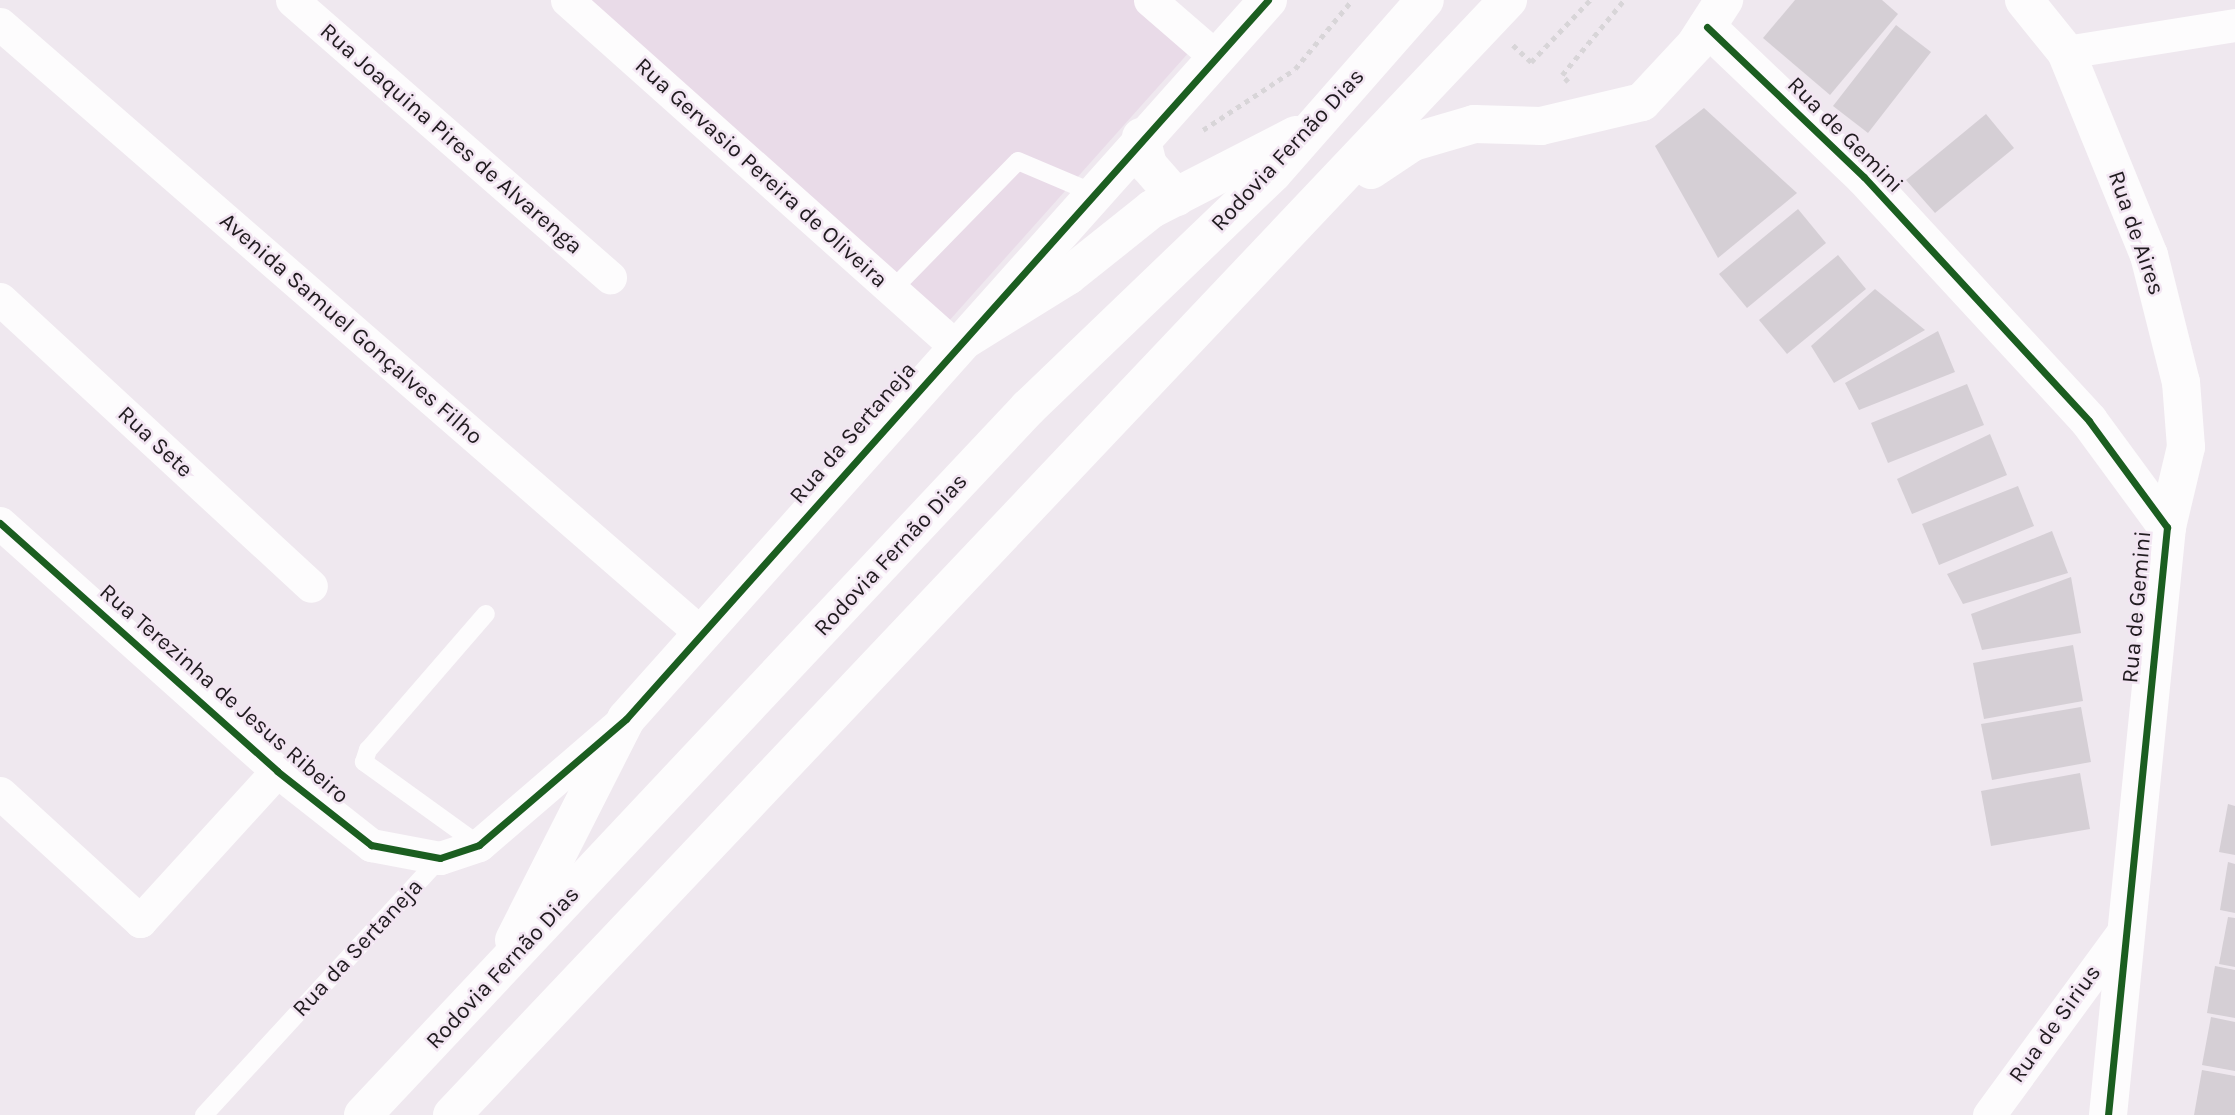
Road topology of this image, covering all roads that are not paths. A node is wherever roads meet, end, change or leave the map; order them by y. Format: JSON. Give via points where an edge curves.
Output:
{"nodes":[{"id":1,"x":292,"y":0,"type":"edge"},
{"id":2,"x":567,"y":0,"type":"edge"},
{"id":3,"x":1150,"y":0,"type":"edge"},
{"id":4,"x":1268,"y":0,"type":"edge"},
{"id":5,"x":1425,"y":0,"type":"edge"},
{"id":6,"x":1508,"y":0,"type":"edge"},
{"id":7,"x":2024,"y":0,"type":"edge"},
{"id":8,"x":1715,"y":14,"type":"edge"},
{"id":9,"x":0,"y":24,"type":"edge"},
{"id":10,"x":2235,"y":25,"type":"edge"},
{"id":11,"x":2066,"y":52,"type":"junction"},
{"id":12,"x":1217,"y":58,"type":"junction"},
{"id":13,"x":1320,"y":122,"type":"junction"},
{"id":14,"x":1141,"y":136,"type":"junction"},
{"id":15,"x":1091,"y":192,"type":"junction"},
{"id":16,"x":1175,"y":197,"type":"junction"},
{"id":17,"x":1317,"y":206,"type":"junction"},
{"id":18,"x":610,"y":277,"type":"dead end"},
{"id":19,"x":892,"y":290,"type":"junction"},
{"id":20,"x":0,"y":299,"type":"edge"},
{"id":21,"x":955,"y":346,"type":"junction"},
{"id":22,"x":0,"y":523,"type":"edge"},
{"id":23,"x":2167,"y":527,"type":"junction"},
{"id":24,"x":311,"y":586,"type":"dead end"},
{"id":25,"x":486,"y":614,"type":"dead end"},
{"id":26,"x":702,"y":634,"type":"junction"},
{"id":27,"x":626,"y":719,"type":"junction"},
{"id":28,"x":277,"y":771,"type":"junction"},
{"id":29,"x":0,"y":793,"type":"edge"},
{"id":30,"x":479,"y":845,"type":"junction"},
{"id":31,"x":440,"y":858,"type":"junction"},
{"id":32,"x":2122,"y":933,"type":"junction"},
{"id":33,"x":494,"y":979,"type":"junction"},
{"id":34,"x":573,"y":988,"type":"junction"},
{"id":35,"x":204,"y":1115,"type":"edge"},
{"id":36,"x":363,"y":1115,"type":"edge"},
{"id":37,"x":453,"y":1115,"type":"edge"},
{"id":38,"x":478,"y":1115,"type":"edge"},
{"id":39,"x":1989,"y":1115,"type":"edge"},
{"id":40,"x":2108,"y":1115,"type":"edge"}],
"edges":[{"from":1,"to":18,"type":"street","name":"Rua Joaquina Pires de Alvarenga"},
{"from":2,"to":19,"type":"street","name":"Rua Gervasio Pereira de Oliveira"},
{"from":3,"to":12,"type":"street"},
{"from":4,"to":12,"type":"main road","name":"Rua da Sertaneja"},
{"from":5,"to":13,"type":"main road","name":"Rodovia Fernão Dias"},
{"from":6,"to":17,"type":"main road"},
{"from":7,"to":11,"type":"main road","name":"Rua de Aires"},
{"from":8,"to":17,"type":"main road","via":[[1642,102],[1541,126],[1474,124],[1413,142]]},
{"from":8,"to":23,"type":"main road","name":"Rua de Gemini","via":[[2089,421]]},
{"from":9,"to":26,"type":"street","name":"Avenida Samuel Gonçalves Filho"},
{"from":10,"to":11,"type":"street"},
{"from":11,"to":23,"type":"main road","name":"Rua de Aires","via":[[2149,255],[2181,382],[2186,447]]},
{"from":12,"to":14,"type":"main road","name":"Rua da Sertaneja"},
{"from":13,"to":16,"type":"main road"},
{"from":13,"to":33,"type":"main road","name":"Rodovia Fernão Dias","via":[[1028,408]]},
{"from":14,"to":15,"type":"main road","name":"Rua da Sertaneja"},
{"from":14,"to":16,"type":"main road","via":[[1148,165]]},
{"from":15,"to":19,"type":"lane","via":[[1018,160]]},
{"from":15,"to":21,"type":"main road","name":"Rua da Sertaneja"},
{"from":16,"to":21,"type":"main road","via":[[1068,276]]},
{"from":17,"to":34,"type":"main road"},
{"from":19,"to":21,"type":"street","name":"Rua Gervasio Pereira de Oliveira"},
{"from":20,"to":24,"type":"street","name":"Rua Sete"},
{"from":21,"to":26,"type":"main road","name":"Rua da Sertaneja"},
{"from":22,"to":28,"type":"street","name":"Rua Terezinha de Jesus Ribeiro"},
{"from":23,"to":32,"type":"main road","name":"Rua de Gemini"},
{"from":25,"to":30,"type":"lane","via":[[368,750],[364,762]]},
{"from":26,"to":27,"type":"main road","name":"Rua da Sertaneja"},
{"from":27,"to":30,"type":"street","name":"Rua da Sertaneja"},
{"from":27,"to":33,"type":"main road"},
{"from":28,"to":29,"type":"street","via":[[140,921]]},
{"from":28,"to":31,"type":"street","name":"Rua Terezinha de Jesus Ribeiro","via":[[371,845]]},
{"from":30,"to":31,"type":"street","name":"Rua da Sertaneja"},
{"from":31,"to":35,"type":"lane","name":"Rua da Sertaneja"},
{"from":32,"to":39,"type":"street","name":"Rua de Sirius"},
{"from":32,"to":40,"type":"main road","name":"Rua de Gemini"},
{"from":33,"to":36,"type":"main road","name":"Rodovia Fernão Dias"},
{"from":34,"to":37,"type":"main road"},
{"from":34,"to":38,"type":"main road"}]}
